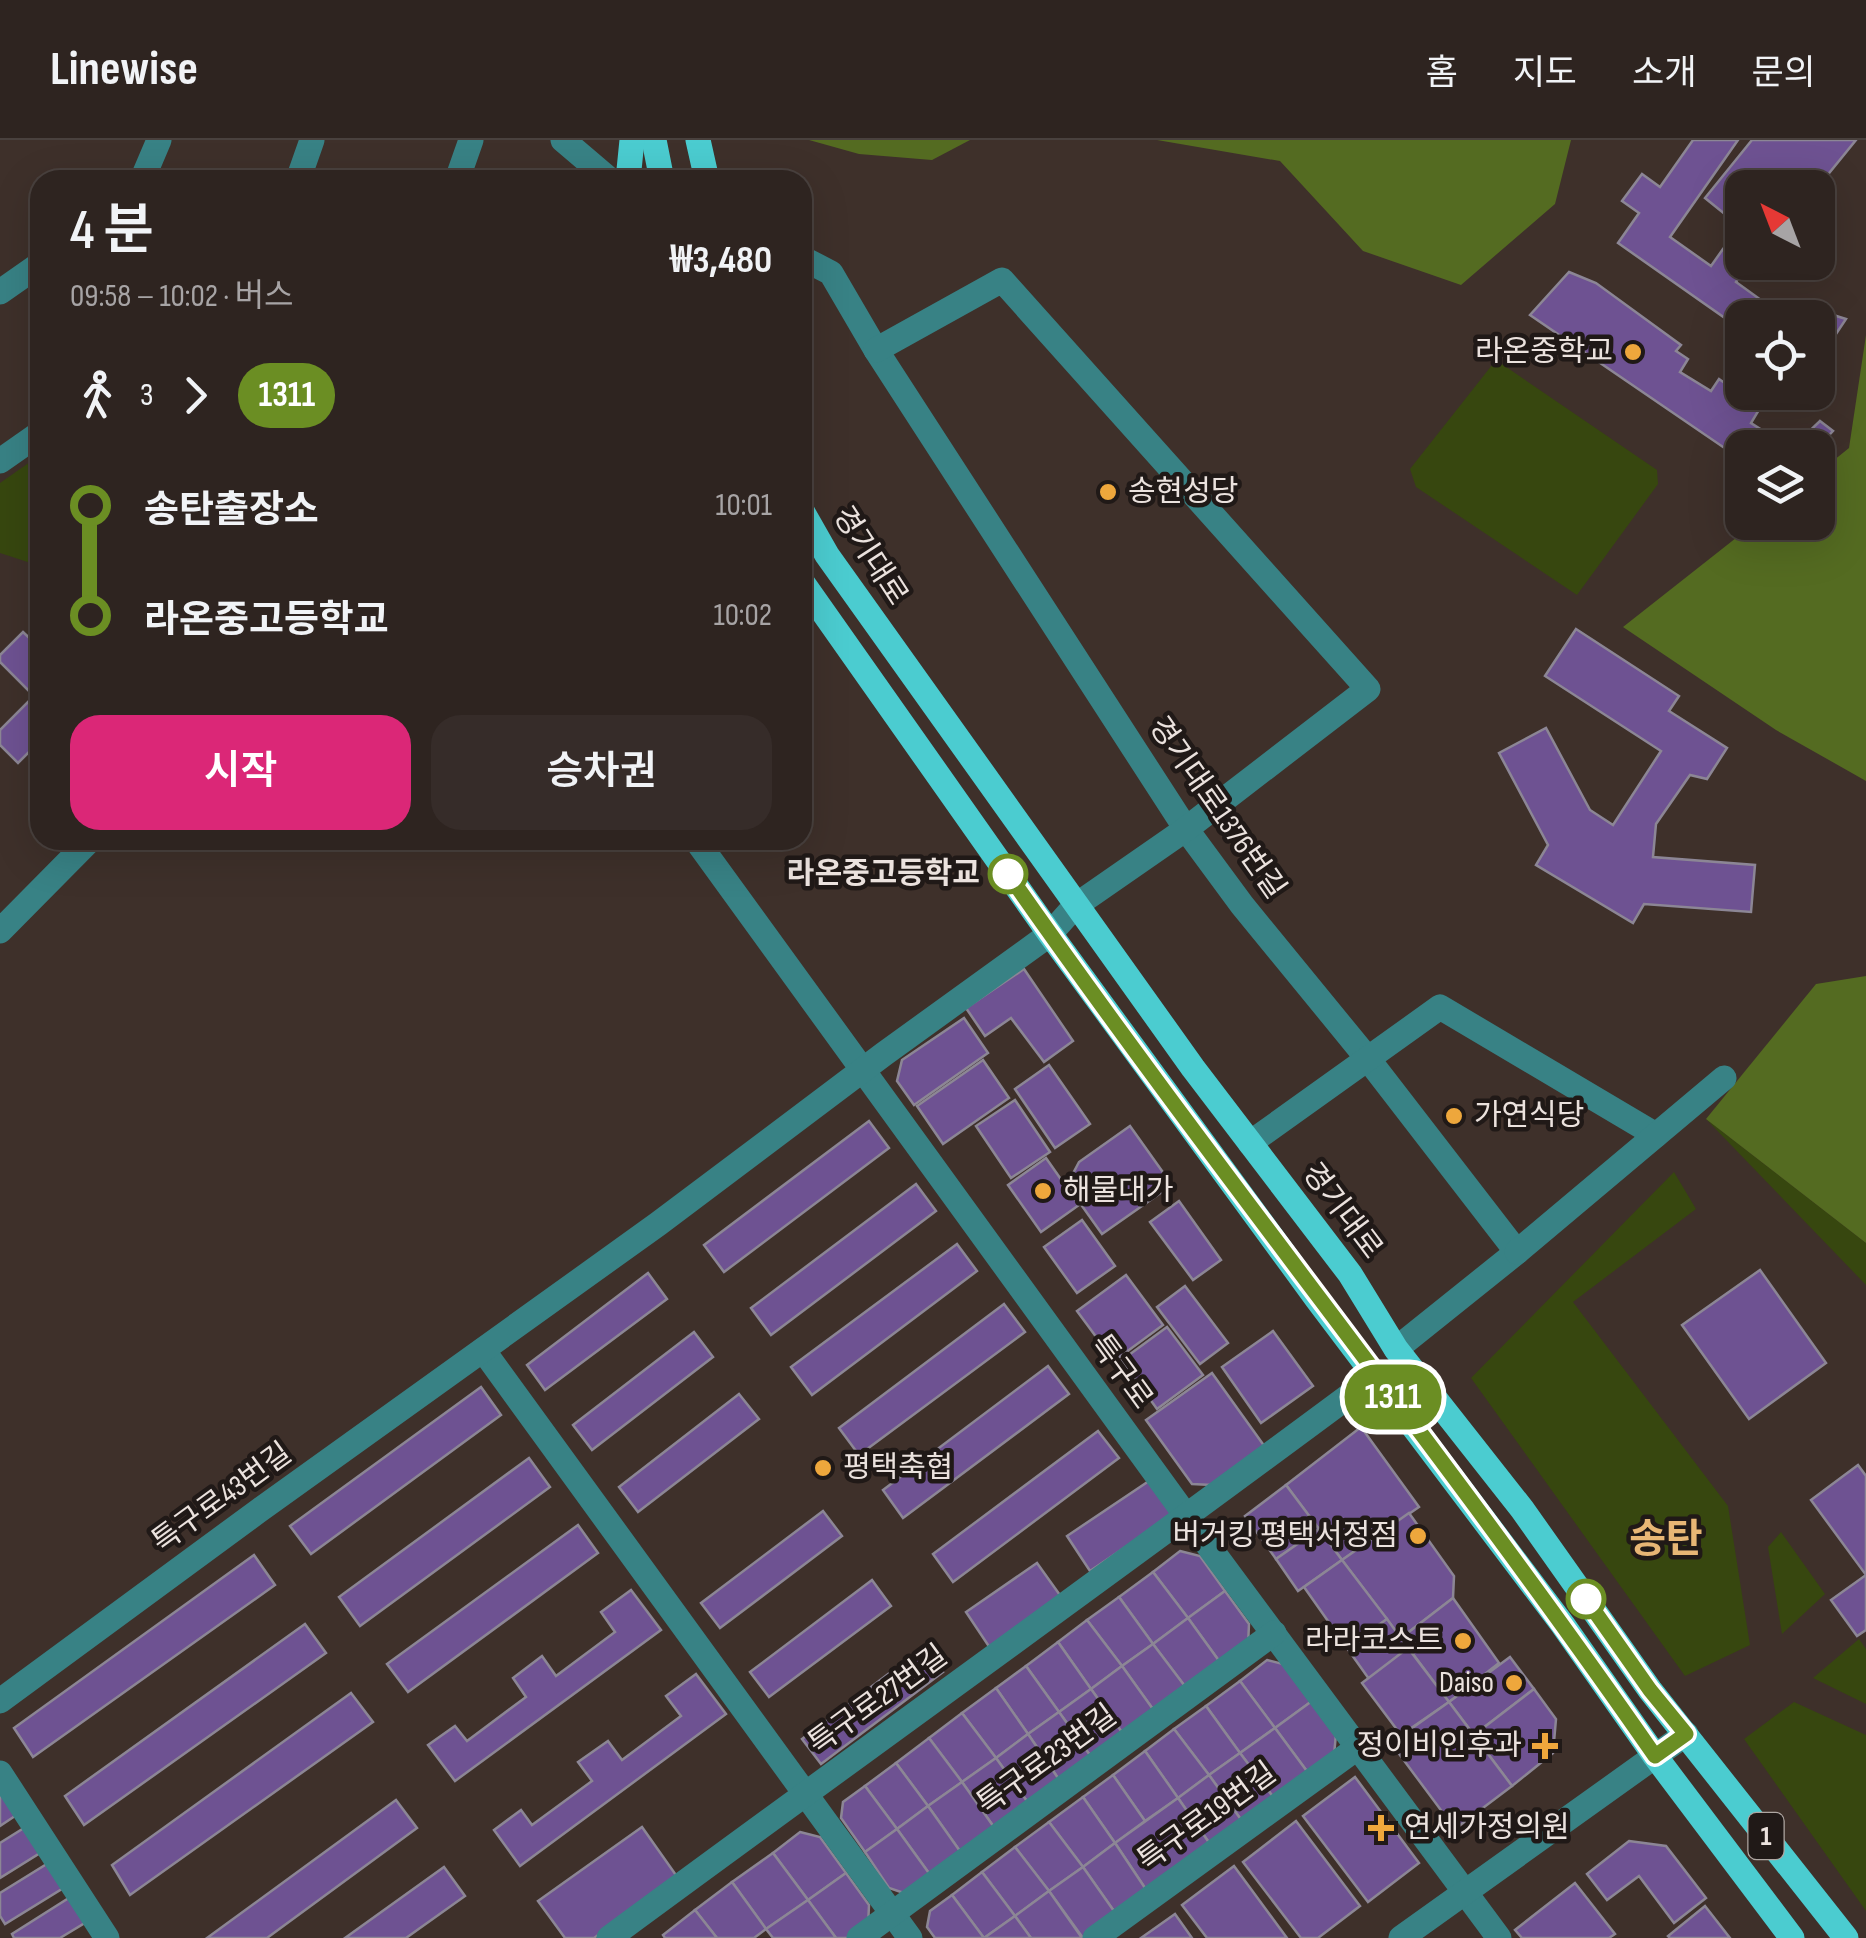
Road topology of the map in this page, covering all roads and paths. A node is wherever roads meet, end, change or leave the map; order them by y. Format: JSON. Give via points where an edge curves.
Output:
{"nodes":[{"id":1,"x":159,"y":140,"type":"edge"},
{"id":2,"x":312,"y":140,"type":"edge"},
{"id":3,"x":471,"y":140,"type":"edge"},
{"id":4,"x":564,"y":140,"type":"edge"},
{"id":5,"x":632,"y":140,"type":"edge"},
{"id":6,"x":654,"y":140,"type":"edge"},
{"id":7,"x":698,"y":140,"type":"edge"},
{"id":8,"x":146,"y":170,"type":"edge"},
{"id":9,"x":302,"y":170,"type":"edge"},
{"id":10,"x":460,"y":170,"type":"edge"},
{"id":11,"x":598,"y":170,"type":"edge"},
{"id":12,"x":629,"y":170,"type":"edge"},
{"id":13,"x":660,"y":170,"type":"edge"},
{"id":14,"x":705,"y":170,"type":"edge"},
{"id":15,"x":812,"y":263,"type":"edge"},
{"id":16,"x":30,"y":271,"type":"edge"},
{"id":17,"x":0,"y":292,"type":"edge"},
{"id":18,"x":876,"y":350,"type":"junction"},
{"id":19,"x":30,"y":439,"type":"edge"},
{"id":20,"x":0,"y":460,"type":"edge"},
{"id":21,"x":812,"y":529,"type":"edge"},
{"id":22,"x":812,"y":596,"type":"edge"},
{"id":23,"x":1186,"y":829,"type":"junction"},
{"id":24,"x":80,"y":850,"type":"edge"},
{"id":25,"x":703,"y":850,"type":"edge"},
{"id":26,"x":1075,"y":906,"type":"junction"},
{"id":27,"x":0,"y":932,"type":"edge"},
{"id":28,"x":1050,"y":934,"type":"junction"},
{"id":29,"x":1368,"y":1059,"type":"junction"},
{"id":30,"x":863,"y":1072,"type":"junction"},
{"id":31,"x":1724,"y":1078,"type":"dead end"},
{"id":32,"x":1656,"y":1135,"type":"junction"},
{"id":33,"x":1250,"y":1144,"type":"junction"},
{"id":34,"x":1517,"y":1252,"type":"junction"},
{"id":35,"x":1396,"y":1349,"type":"junction"},
{"id":36,"x":484,"y":1350,"type":"junction"},
{"id":37,"x":1376,"y":1375,"type":"junction"},
{"id":38,"x":1187,"y":1517,"type":"junction"},
{"id":39,"x":1274,"y":1633,"type":"junction"},
{"id":40,"x":0,"y":1701,"type":"edge"},
{"id":41,"x":1686,"y":1734,"type":"junction"},
{"id":42,"x":1357,"y":1748,"type":"junction"},
{"id":43,"x":1655,"y":1756,"type":"junction"},
{"id":44,"x":0,"y":1773,"type":"edge"},
{"id":45,"x":806,"y":1793,"type":"junction"},
{"id":46,"x":1464,"y":1891,"type":"junction"},
{"id":47,"x":892,"y":1914,"type":"junction"},
{"id":48,"x":107,"y":1938,"type":"edge"},
{"id":49,"x":609,"y":1938,"type":"edge"},
{"id":50,"x":859,"y":1938,"type":"edge"},
{"id":51,"x":910,"y":1938,"type":"edge"},
{"id":52,"x":1094,"y":1938,"type":"edge"},
{"id":53,"x":1401,"y":1938,"type":"edge"},
{"id":54,"x":1499,"y":1938,"type":"edge"},
{"id":55,"x":1792,"y":1938,"type":"edge"},
{"id":56,"x":1846,"y":1938,"type":"edge"}],
"edges":[{"from":1,"to":8,"type":"street"},
{"from":2,"to":9,"type":"street"},
{"from":3,"to":10,"type":"street"},
{"from":4,"to":11,"type":"street"},
{"from":5,"to":12,"type":"main road"},
{"from":6,"to":13,"type":"main road"},
{"from":7,"to":14,"type":"main road"},
{"from":15,"to":18,"type":"street","name":"경기대로1376번길","via":[[831,272]]},
{"from":16,"to":17,"type":"street"},
{"from":18,"to":23,"type":"street","name":"경기대로1376번길"},
{"from":18,"to":23,"type":"street","name":"특구로43번길","via":[[1002,280],[1368,689]]},
{"from":19,"to":20,"type":"street"},
{"from":21,"to":26,"type":"main road","name":"경기대로","number":"1"},
{"from":22,"to":28,"type":"main road","number":"1"},
{"from":23,"to":26,"type":"street","name":"특구로43번길"},
{"from":23,"to":29,"type":"street","name":"경기대로1376번길"},
{"from":24,"to":27,"type":"street"},
{"from":25,"to":30,"type":"street","name":"특구로"},
{"from":26,"to":28,"type":"street","name":"특구로43번길"},
{"from":26,"to":33,"type":"main road","name":"경기대로","number":"1"},
{"from":28,"to":30,"type":"street","name":"특구로43번길"},
{"from":28,"to":37,"type":"main road","number":"1"},
{"from":29,"to":32,"type":"street","via":[[1440,1007]]},
{"from":29,"to":33,"type":"street"},
{"from":29,"to":34,"type":"street","name":"경기대로1376번길"},
{"from":30,"to":36,"type":"street","name":"특구로43번길"},
{"from":30,"to":38,"type":"street","name":"특구로"},
{"from":31,"to":32,"type":"street"},
{"from":32,"to":34,"type":"street"},
{"from":33,"to":35,"type":"main road","name":"경기대로","number":"1","via":[[1350,1274]]},
{"from":34,"to":35,"type":"street"},
{"from":35,"to":41,"type":"main road","name":"경기대로","number":"1"},
{"from":36,"to":40,"type":"street","name":"특구로43번길"},
{"from":36,"to":45,"type":"street"},
{"from":37,"to":38,"type":"street","name":"특구로27번길"},
{"from":37,"to":43,"type":"main road","number":"1"},
{"from":38,"to":39,"type":"street","name":"특구로"},
{"from":38,"to":45,"type":"street","name":"특구로27번길"},
{"from":39,"to":42,"type":"street","name":"특구로"},
{"from":39,"to":47,"type":"street","name":"특구로23번길"},
{"from":41,"to":43,"type":"street"},
{"from":41,"to":56,"type":"main road","name":"경기대로","number":"1"},
{"from":42,"to":46,"type":"street","name":"특구로"},
{"from":42,"to":52,"type":"street","name":"특구로19번길"},
{"from":43,"to":46,"type":"street"},
{"from":43,"to":55,"type":"main road","number":"1"},
{"from":44,"to":48,"type":"street"},
{"from":45,"to":47,"type":"street"},
{"from":45,"to":49,"type":"street","name":"특구로27번길"},
{"from":46,"to":53,"type":"street"},
{"from":46,"to":54,"type":"street","name":"특구로"},
{"from":47,"to":50,"type":"street","name":"특구로23번길"},
{"from":47,"to":51,"type":"street"}]}
